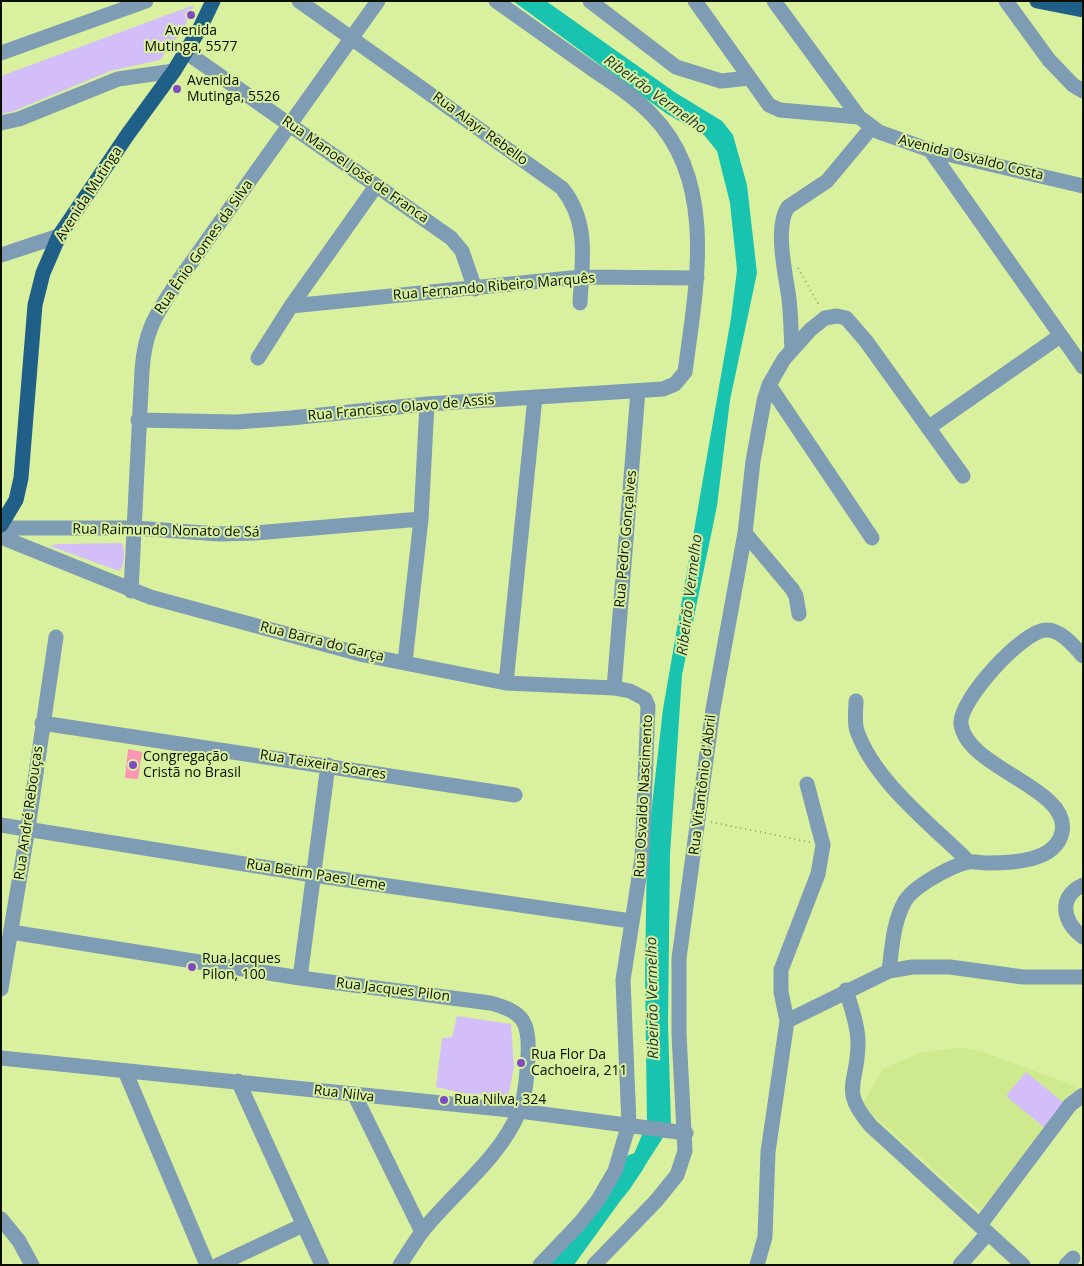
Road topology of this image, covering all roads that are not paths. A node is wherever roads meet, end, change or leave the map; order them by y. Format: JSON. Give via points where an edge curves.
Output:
{"nodes":[{"id":1,"x":146,"y":1,"type":"edge"},
{"id":2,"x":213,"y":1,"type":"edge"},
{"id":3,"x":299,"y":1,"type":"edge"},
{"id":4,"x":378,"y":1,"type":"edge"},
{"id":5,"x":496,"y":1,"type":"edge"},
{"id":6,"x":590,"y":1,"type":"edge"},
{"id":7,"x":695,"y":1,"type":"edge"},
{"id":8,"x":774,"y":1,"type":"edge"},
{"id":9,"x":1006,"y":1,"type":"edge"},
{"id":10,"x":1036,"y":1,"type":"edge"},
{"id":11,"x":1083,"y":10,"type":"edge"},
{"id":12,"x":352,"y":37,"type":"junction"},
{"id":13,"x":186,"y":52,"type":"junction"},
{"id":14,"x":1,"y":53,"type":"edge"},
{"id":15,"x":174,"y":72,"type":"junction"},
{"id":16,"x":749,"y":78,"type":"junction"},
{"id":17,"x":1083,"y":91,"type":"edge"},
{"id":18,"x":859,"y":117,"type":"junction"},
{"id":19,"x":1,"y":123,"type":"edge"},
{"id":20,"x":290,"y":125,"type":"junction"},
{"id":21,"x":872,"y":127,"type":"junction"},
{"id":22,"x":930,"y":150,"type":"junction"},
{"id":23,"x":376,"y":186,"type":"junction"},
{"id":24,"x":1083,"y":186,"type":"edge"},
{"id":25,"x":60,"y":236,"type":"junction"},
{"id":26,"x":1,"y":254,"type":"edge"},
{"id":27,"x":581,"y":277,"type":"junction"},
{"id":28,"x":697,"y":278,"type":"junction"},
{"id":29,"x":475,"y":289,"type":"junction"},
{"id":30,"x":580,"y":303,"type":"dead end"},
{"id":31,"x":291,"y":306,"type":"junction"},
{"id":32,"x":1060,"y":336,"type":"junction"},
{"id":33,"x":792,"y":350,"type":"junction"},
{"id":34,"x":258,"y":358,"type":"dead end"},
{"id":35,"x":1083,"y":367,"type":"edge"},
{"id":36,"x":769,"y":385,"type":"junction"},
{"id":37,"x":638,"y":391,"type":"junction"},
{"id":38,"x":535,"y":397,"type":"junction"},
{"id":39,"x":427,"y":404,"type":"junction"},
{"id":40,"x":138,"y":420,"type":"junction"},
{"id":41,"x":928,"y":428,"type":"junction"},
{"id":42,"x":963,"y":476,"type":"dead end"},
{"id":43,"x":421,"y":519,"type":"junction"},
{"id":44,"x":1,"y":526,"type":"edge"},
{"id":45,"x":135,"y":528,"type":"junction"},
{"id":46,"x":745,"y":533,"type":"junction"},
{"id":47,"x":1,"y":538,"type":"edge"},
{"id":48,"x":872,"y":538,"type":"dead end"},
{"id":49,"x":131,"y":591,"type":"junction"},
{"id":50,"x":799,"y":614,"type":"dead end"},
{"id":51,"x":56,"y":636,"type":"dead end"},
{"id":52,"x":1083,"y":656,"type":"edge"},
{"id":53,"x":405,"y":662,"type":"junction"},
{"id":54,"x":506,"y":682,"type":"junction"},
{"id":55,"x":614,"y":688,"type":"junction"},
{"id":56,"x":856,"y":701,"type":"dead end"},
{"id":57,"x":648,"y":706,"type":"joint"},
{"id":58,"x":42,"y":723,"type":"junction"},
{"id":59,"x":328,"y":765,"type":"junction"},
{"id":60,"x":807,"y":784,"type":"dead end"},
{"id":61,"x":515,"y":795,"type":"dead end"},
{"id":62,"x":1,"y":825,"type":"edge"},
{"id":63,"x":28,"y":828,"type":"junction"},
{"id":64,"x":969,"y":862,"type":"junction"},
{"id":65,"x":313,"y":875,"type":"junction"},
{"id":66,"x":1083,"y":885,"type":"edge"},
{"id":67,"x":631,"y":921,"type":"junction"},
{"id":68,"x":11,"y":932,"type":"junction"},
{"id":69,"x":1083,"y":937,"type":"edge"},
{"id":70,"x":889,"y":971,"type":"junction"},
{"id":71,"x":1083,"y":977,"type":"edge"},
{"id":72,"x":300,"y":978,"type":"junction"},
{"id":73,"x":1,"y":989,"type":"edge"},
{"id":74,"x":846,"y":990,"type":"junction"},
{"id":75,"x":787,"y":1021,"type":"junction"},
{"id":76,"x":1,"y":1058,"type":"edge"},
{"id":77,"x":125,"y":1071,"type":"junction"},
{"id":78,"x":238,"y":1081,"type":"junction"},
{"id":79,"x":1083,"y":1095,"type":"edge"},
{"id":80,"x":355,"y":1096,"type":"junction"},
{"id":81,"x":520,"y":1111,"type":"junction"},
{"id":82,"x":633,"y":1125,"type":"junction"},
{"id":83,"x":680,"y":1131,"type":"junction"},
{"id":84,"x":1,"y":1219,"type":"edge"},
{"id":85,"x":303,"y":1225,"type":"junction"},
{"id":86,"x":984,"y":1229,"type":"junction"},
{"id":87,"x":422,"y":1232,"type":"junction"},
{"id":88,"x":32,"y":1265,"type":"edge"},
{"id":89,"x":207,"y":1265,"type":"edge"},
{"id":90,"x":218,"y":1265,"type":"edge"},
{"id":91,"x":322,"y":1265,"type":"edge"},
{"id":92,"x":400,"y":1265,"type":"edge"},
{"id":93,"x":540,"y":1265,"type":"edge"},
{"id":94,"x":594,"y":1265,"type":"edge"},
{"id":95,"x":757,"y":1265,"type":"edge"},
{"id":96,"x":960,"y":1265,"type":"edge"},
{"id":97,"x":1023,"y":1265,"type":"edge"}],
"edges":[{"from":1,"to":14,"type":"street"},
{"from":2,"to":13,"type":"main road","name":"Avenida Mutinga"},
{"from":3,"to":12,"type":"street","name":"Rua Alayr Rebello"},
{"from":4,"to":12,"type":"street","name":"Rua Ênio Gomes da Silva"},
{"from":5,"to":28,"type":"street","via":[[640,104],[662,126],[681,157],[690,185],[697,233]]},
{"from":6,"to":16,"type":"street","via":[[676,68],[722,81]]},
{"from":7,"to":16,"type":"street"},
{"from":8,"to":18,"type":"street","name":"Avenida Osvaldo Costa"},
{"from":9,"to":17,"type":"street","via":[[1049,60]]},
{"from":10,"to":11,"type":"main road"},
{"from":12,"to":20,"type":"street","name":"Rua Ênio Gomes da Silva"},
{"from":12,"to":27,"type":"street","name":"Rua Alayr Rebello","via":[[562,188],[576,209],[582,227]]},
{"from":13,"to":15,"type":"main road","name":"Avenida Mutinga"},
{"from":13,"to":20,"type":"street","name":"Rua Manoel José de Franca"},
{"from":15,"to":19,"type":"street","via":[[118,79],[19,119]]},
{"from":15,"to":25,"type":"main road","name":"Avenida Mutinga"},
{"from":16,"to":18,"type":"street","via":[[765,102],[774,108]]},
{"from":18,"to":21,"type":"street","name":"Avenida Osvaldo Costa"},
{"from":20,"to":23,"type":"street","name":"Rua Manoel José de Franca"},
{"from":20,"to":40,"type":"street","name":"Rua Ênio Gomes da Silva","via":[[152,322],[144,348]]},
{"from":21,"to":22,"type":"street","name":"Avenida Osvaldo Costa"},
{"from":21,"to":33,"type":"street","via":[[827,181],[784,212],[782,239]]},
{"from":22,"to":24,"type":"street","name":"Avenida Osvaldo Costa"},
{"from":22,"to":32,"type":"street"},
{"from":23,"to":29,"type":"street","name":"Rua Manoel José de Franca","via":[[451,238],[465,257]]},
{"from":23,"to":31,"type":"street"},
{"from":25,"to":26,"type":"street"},
{"from":25,"to":44,"type":"main road","name":"Avenida Mutinga","via":[[43,273],[35,306],[21,478],[16,500]]},
{"from":27,"to":28,"type":"street","name":"Rua Fernando Ribeiro Marquês"},
{"from":27,"to":29,"type":"street","name":"Rua Fernando Ribeiro Marquês"},
{"from":27,"to":30,"type":"street","name":"Rua Alayr Rebello"},
{"from":28,"to":37,"type":"street","name":"Rua Francisco Olavo de Assis","via":[[685,372],[675,384],[663,389]]},
{"from":29,"to":31,"type":"street","name":"Rua Fernando Ribeiro Marquês"},
{"from":31,"to":34,"type":"street"},
{"from":32,"to":35,"type":"street"},
{"from":32,"to":41,"type":"street"},
{"from":33,"to":36,"type":"street","name":"Rua Vitantônio d'Abril"},
{"from":33,"to":41,"type":"street","name":"Rua Vitantônio d'Abril","via":[[825,318],[846,318]]},
{"from":36,"to":46,"type":"street","name":"Rua Vitantônio d'Abril","via":[[753,461]]},
{"from":36,"to":48,"type":"street"},
{"from":37,"to":38,"type":"street","name":"Rua Francisco Olavo de Assis"},
{"from":37,"to":55,"type":"street","name":"Rua Pedro Gonçalves"},
{"from":38,"to":39,"type":"street","name":"Rua Francisco Olavo de Assis"},
{"from":38,"to":54,"type":"street"},
{"from":39,"to":40,"type":"street","name":"Rua Francisco Olavo de Assis","via":[[236,422]]},
{"from":39,"to":43,"type":"street"},
{"from":40,"to":45,"type":"street","name":"Rua Ênio Gomes da Silva"},
{"from":41,"to":42,"type":"street"},
{"from":43,"to":45,"type":"street","name":"Rua Raimundo Nonato de Sá","via":[[255,533]]},
{"from":43,"to":53,"type":"street"},
{"from":44,"to":45,"type":"street","name":"Rua Raimundo Nonato de Sá"},
{"from":45,"to":49,"type":"street","name":"Rua Ênio Gomes da Silva"},
{"from":46,"to":50,"type":"street","via":[[792,589]]},
{"from":46,"to":83,"type":"street","name":"Rua Vitantônio d'Abril","via":[[713,709],[679,958]]},
{"from":47,"to":49,"type":"street","name":"Rua Barra do Garça"},
{"from":49,"to":53,"type":"street","name":"Rua Barra do Garça","via":[[364,655]]},
{"from":51,"to":58,"type":"street","name":"Rua André Rebouças"},
{"from":52,"to":64,"type":"street","via":[[1054,631],[1037,632],[1018,644],[966,705],[961,722],[969,743],[1044,799],[1058,811],[1062,820],[1062,833],[1057,843],[1042,856],[988,864]]},
{"from":53,"to":54,"type":"street","name":"Rua Barra do Garça"},
{"from":54,"to":55,"type":"street","name":"Rua Barra do Garça"},
{"from":55,"to":57,"type":"street","name":"Rua Barra do Garça","via":[[645,698]]},
{"from":56,"to":64,"type":"street","via":[[856,730],[873,762]]},
{"from":57,"to":67,"type":"street","name":"Rua Osvaldo Nascimento","via":[[642,858]]},
{"from":58,"to":59,"type":"street","name":"Rua Teixeira Soares"},
{"from":58,"to":63,"type":"street","name":"Rua André Rebouças"},
{"from":59,"to":61,"type":"street","name":"Rua Teixeira Soares"},
{"from":59,"to":65,"type":"street"},
{"from":60,"to":75,"type":"street","via":[[823,845],[818,874],[781,970],[781,992]]},
{"from":62,"to":63,"type":"street","name":"Rua Betim Paes Leme"},
{"from":63,"to":65,"type":"street","name":"Rua Betim Paes Leme"},
{"from":63,"to":68,"type":"street","name":"Rua André Rebouças"},
{"from":64,"to":70,"type":"street","via":[[935,877],[906,899],[898,914]]},
{"from":65,"to":67,"type":"street","name":"Rua Betim Paes Leme"},
{"from":65,"to":72,"type":"street"},
{"from":66,"to":69,"type":"street","via":[[1067,898],[1064,910],[1068,922]]},
{"from":67,"to":82,"type":"street","name":"Rua Osvaldo Nascimento","via":[[624,980]]},
{"from":68,"to":72,"type":"street","name":"Rua Jacques Pilon"},
{"from":68,"to":73,"type":"street","name":"Rua André Rebouças"},
{"from":70,"to":71,"type":"street","via":[[929,966],[1023,977]]},
{"from":70,"to":74,"type":"street"},
{"from":72,"to":81,"type":"street","name":"Rua Jacques Pilon","via":[[490,1002],[514,1010],[523,1018],[529,1041]]},
{"from":74,"to":75,"type":"street"},
{"from":74,"to":86,"type":"street","via":[[858,1042],[852,1088],[855,1106],[871,1126]]},
{"from":75,"to":95,"type":"street","via":[[768,1152],[765,1237]]},
{"from":76,"to":77,"type":"street","name":"Rua Nilva"},
{"from":77,"to":78,"type":"street","name":"Rua Nilva"},
{"from":77,"to":89,"type":"street"},
{"from":78,"to":80,"type":"street","name":"Rua Nilva"},
{"from":78,"to":85,"type":"street"},
{"from":79,"to":86,"type":"street","via":[[1070,1105]]},
{"from":80,"to":81,"type":"street","name":"Rua Nilva"},
{"from":80,"to":87,"type":"street"},
{"from":81,"to":82,"type":"street","name":"Rua Nilva"},
{"from":81,"to":87,"type":"street","name":"Rua Jacques Pilon","via":[[472,1180]]},
{"from":82,"to":83,"type":"street","name":"Rua Nilva"},
{"from":82,"to":93,"type":"street","name":"Rua Osvaldo Nascimento","via":[[615,1171],[598,1200]]},
{"from":83,"to":94,"type":"street","name":"Rua Vitantônio d'Abril","via":[[685,1151],[677,1175]]},
{"from":84,"to":88,"type":"street","via":[[19,1240]]},
{"from":85,"to":90,"type":"street"},
{"from":85,"to":91,"type":"street"},
{"from":86,"to":96,"type":"street"},
{"from":86,"to":97,"type":"street"},
{"from":87,"to":92,"type":"street","name":"Rua Jacques Pilon"}]}
